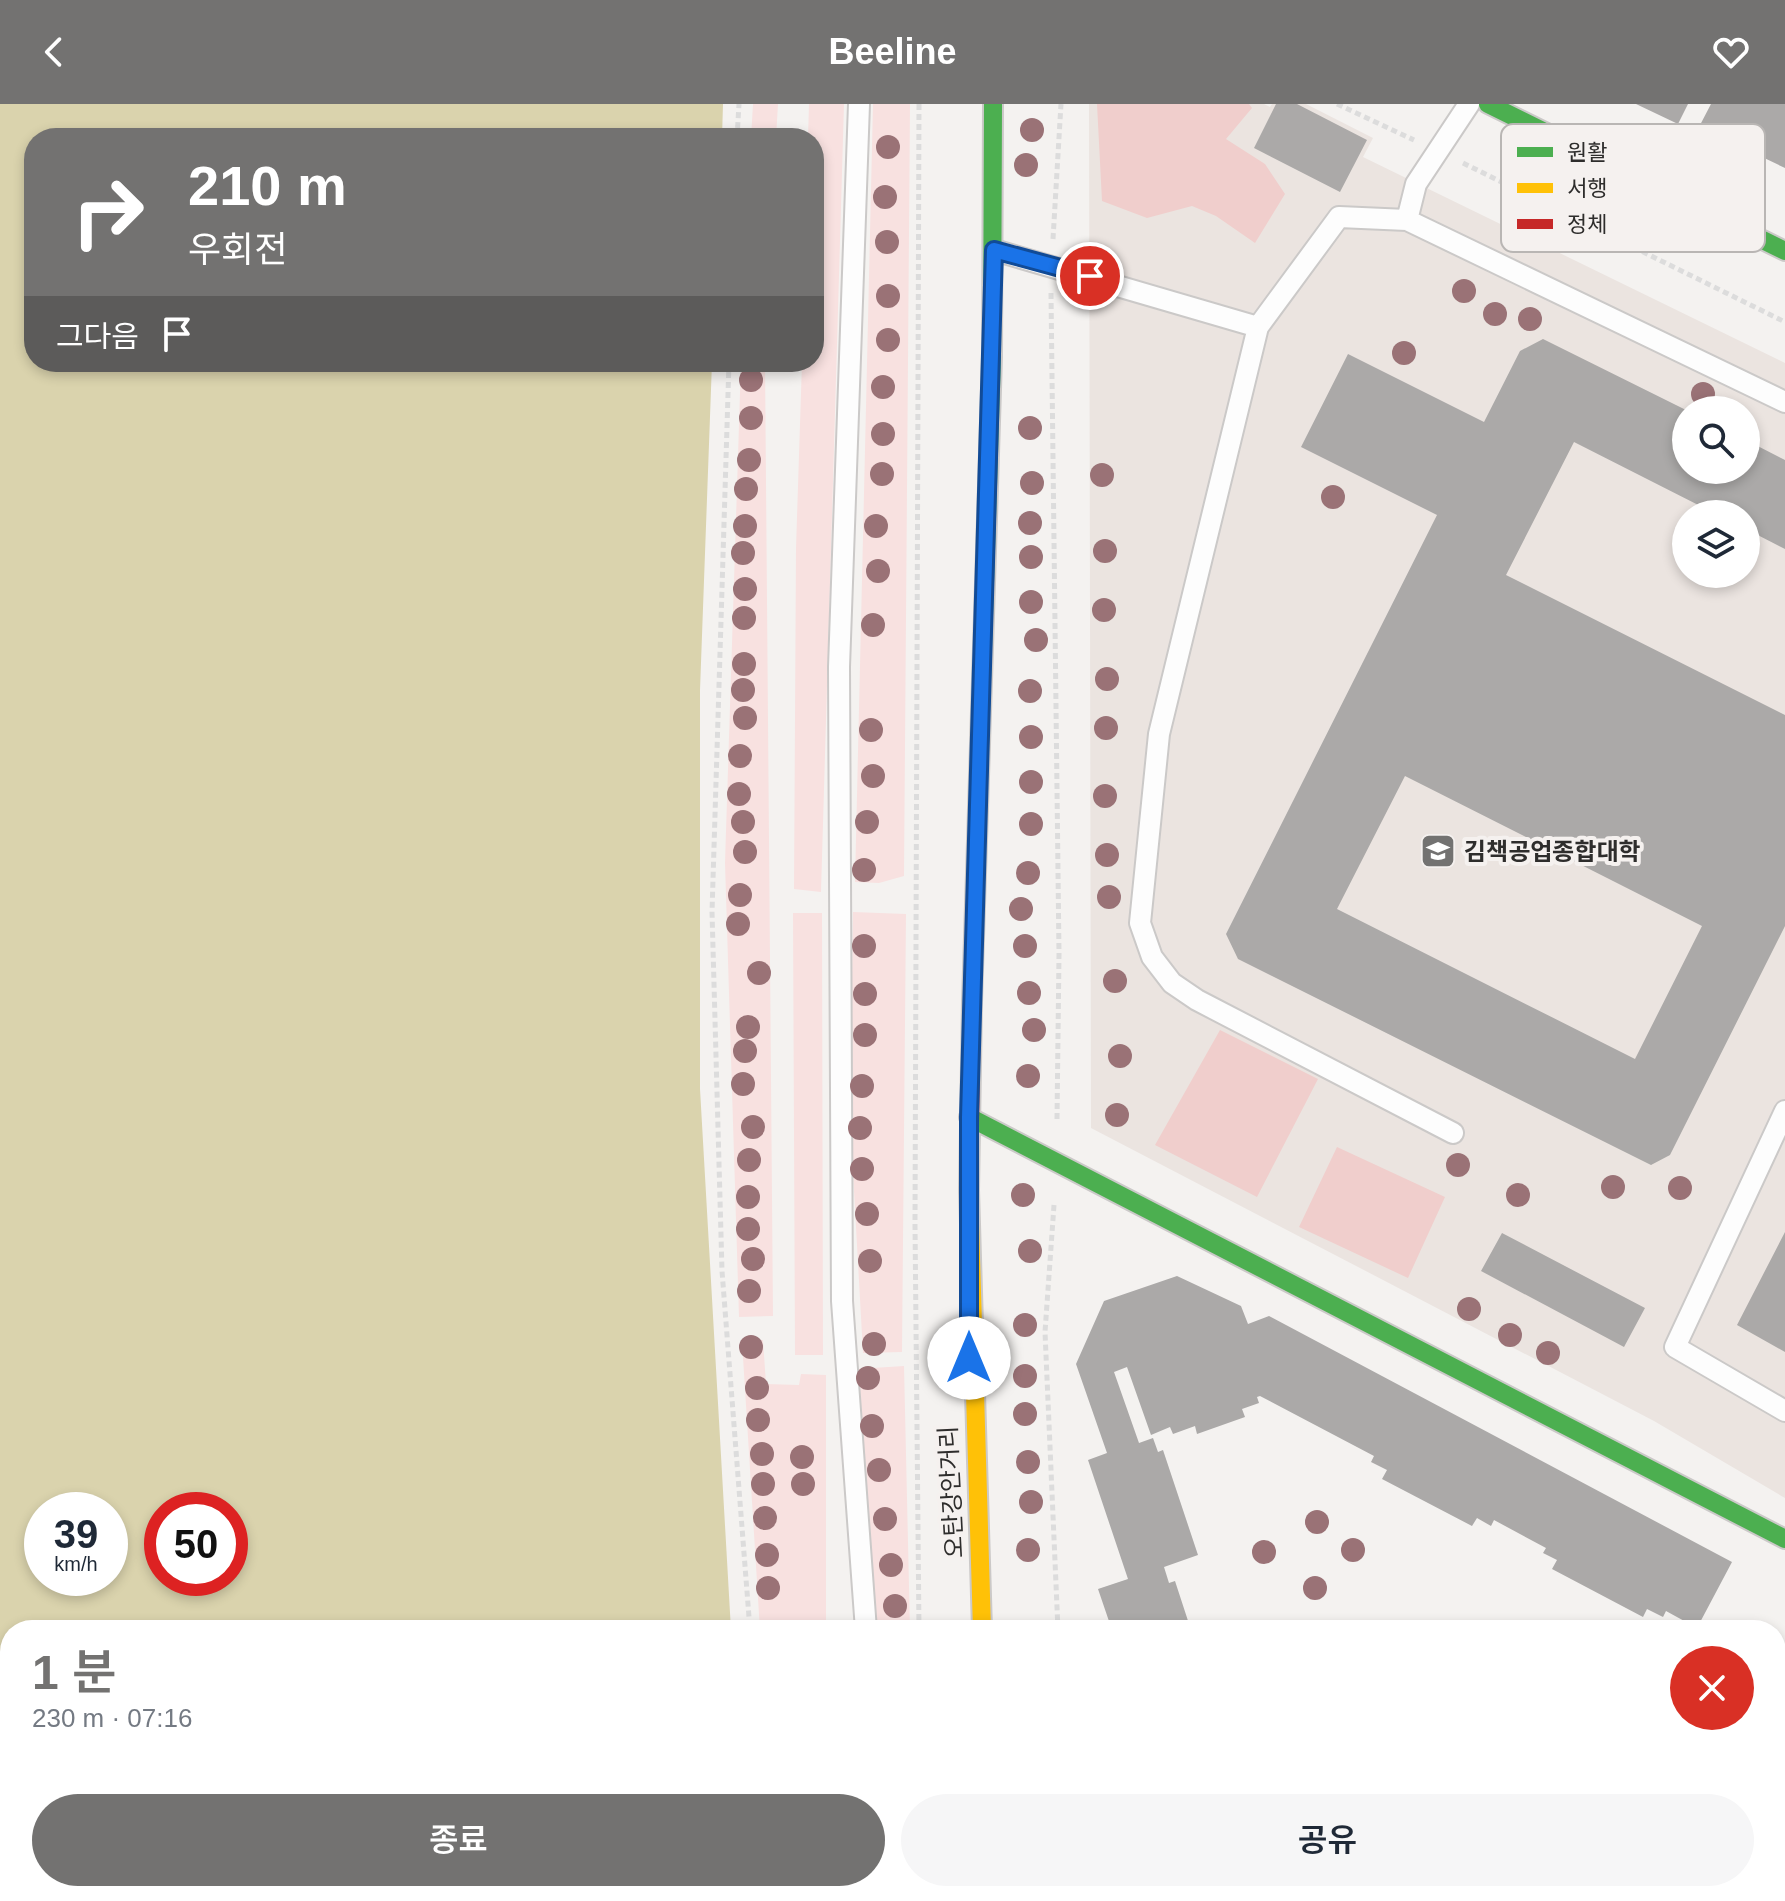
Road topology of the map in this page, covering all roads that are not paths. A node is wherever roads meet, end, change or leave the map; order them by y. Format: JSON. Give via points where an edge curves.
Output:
{"nodes":[{"id":1,"x":859,"y":104,"type":"edge"},
{"id":2,"x":993,"y":104,"type":"edge"},
{"id":3,"x":1469,"y":104,"type":"edge"},
{"id":4,"x":1488,"y":104,"type":"edge"},
{"id":5,"x":1528,"y":124,"type":"edge"},
{"id":6,"x":1407,"y":220,"type":"junction"},
{"id":7,"x":1765,"y":241,"type":"edge"},
{"id":8,"x":994,"y":250,"type":"junction"},
{"id":9,"x":1785,"y":251,"type":"edge"},
{"id":10,"x":1258,"y":327,"type":"junction"},
{"id":11,"x":1785,"y":402,"type":"edge"},
{"id":12,"x":1785,"y":1111,"type":"edge"},
{"id":13,"x":969,"y":1117,"type":"junction"},
{"id":14,"x":1453,"y":1133,"type":"dead end"},
{"id":15,"x":1785,"y":1411,"type":"edge"},
{"id":16,"x":1785,"y":1539,"type":"edge"},
{"id":17,"x":865,"y":1620,"type":"edge"},
{"id":18,"x":982,"y":1620,"type":"edge"}],
"edges":[{"from":1,"to":17,"type":"lane","via":[[839,667],[842,1301]]},
{"from":2,"to":8,"type":"main road","name":"오탄강안거리"},
{"from":3,"to":6,"type":"lane","via":[[1416,184]]},
{"from":4,"to":5,"type":"main road"},
{"from":6,"to":10,"type":"lane","via":[[1339,217]]},
{"from":6,"to":11,"type":"lane"},
{"from":7,"to":9,"type":"main road"},
{"from":8,"to":10,"type":"lane"},
{"from":8,"to":13,"type":"main road","name":"오탄강안거리"},
{"from":10,"to":14,"type":"lane","via":[[1159,734],[1140,923],[1152,957],[1184,992]]},
{"from":12,"to":15,"type":"lane","via":[[1675,1347]]},
{"from":13,"to":16,"type":"main road"},
{"from":13,"to":18,"type":"main road","name":"오탄강안거리","via":[[969,1358]]}]}
